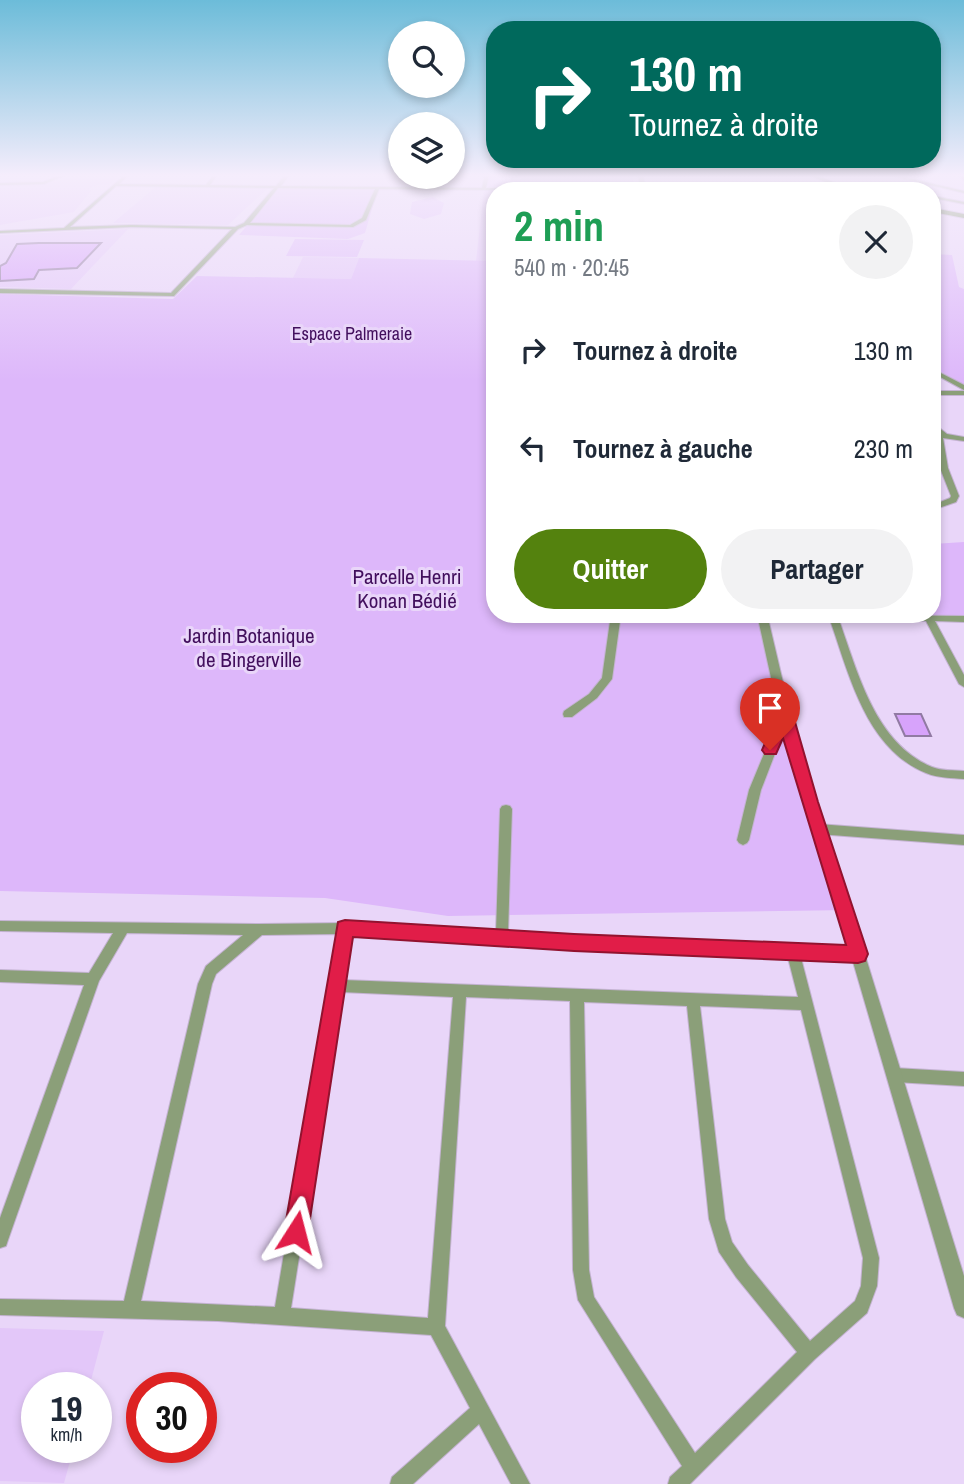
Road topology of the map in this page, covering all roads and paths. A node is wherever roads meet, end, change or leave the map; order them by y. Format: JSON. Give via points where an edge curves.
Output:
{"nodes":[{"id":1,"x":221,"y":243,"type":"edge"},
{"id":2,"x":0,"y":291,"type":"edge"},
{"id":3,"x":941,"y":375,"type":"edge"},
{"id":4,"x":964,"y":388,"type":"edge"},
{"id":5,"x":941,"y":393,"type":"edge"},
{"id":6,"x":964,"y":393,"type":"edge"},
{"id":7,"x":941,"y":433,"type":"edge"},
{"id":8,"x":964,"y":439,"type":"edge"},
{"id":9,"x":941,"y":447,"type":"edge"},
{"id":10,"x":941,"y":505,"type":"edge"},
{"id":11,"x":941,"y":618,"type":"edge"},
{"id":12,"x":964,"y":619,"type":"edge"},
{"id":13,"x":615,"y":623,"type":"edge"},
{"id":14,"x":764,"y":623,"type":"edge"},
{"id":15,"x":836,"y":623,"type":"edge"},
{"id":16,"x":932,"y":623,"type":"edge"},
{"id":17,"x":964,"y":684,"type":"edge"},
{"id":18,"x":568,"y":713,"type":"dead end"},
{"id":19,"x":785,"y":715,"type":"junction"},
{"id":20,"x":964,"y":775,"type":"edge"},
{"id":21,"x":506,"y":808,"type":"dead end"},
{"id":22,"x":818,"y":829,"type":"junction"},
{"id":23,"x":743,"y":840,"type":"dead end"},
{"id":24,"x":964,"y":840,"type":"edge"},
{"id":25,"x":0,"y":926,"type":"edge"},
{"id":26,"x":123,"y":928,"type":"junction"},
{"id":27,"x":345,"y":928,"type":"junction"},
{"id":28,"x":259,"y":930,"type":"junction"},
{"id":29,"x":502,"y":939,"type":"junction"},
{"id":30,"x":792,"y":950,"type":"junction"},
{"id":31,"x":858,"y":954,"type":"junction"},
{"id":32,"x":0,"y":976,"type":"edge"},
{"id":33,"x":93,"y":979,"type":"junction"},
{"id":34,"x":336,"y":986,"type":"junction"},
{"id":35,"x":460,"y":993,"type":"junction"},
{"id":36,"x":577,"y":997,"type":"junction"},
{"id":37,"x":693,"y":1001,"type":"junction"},
{"id":38,"x":805,"y":1004,"type":"junction"},
{"id":39,"x":895,"y":1075,"type":"junction"},
{"id":40,"x":964,"y":1079,"type":"edge"},
{"id":41,"x":0,"y":1240,"type":"edge"},
{"id":42,"x":0,"y":1307,"type":"edge"},
{"id":43,"x":131,"y":1308,"type":"junction"},
{"id":44,"x":964,"y":1308,"type":"edge"},
{"id":45,"x":282,"y":1314,"type":"junction"},
{"id":46,"x":436,"y":1327,"type":"junction"},
{"id":47,"x":809,"y":1353,"type":"junction"},
{"id":48,"x":480,"y":1410,"type":"junction"},
{"id":49,"x":693,"y":1467,"type":"junction"},
{"id":50,"x":399,"y":1484,"type":"edge"},
{"id":51,"x":521,"y":1484,"type":"edge"},
{"id":52,"x":677,"y":1484,"type":"edge"}],
"edges":[{"from":1,"to":2,"type":"street","via":[[172,295]]},
{"from":3,"to":4,"type":"street"},
{"from":5,"to":6,"type":"street"},
{"from":7,"to":8,"type":"street"},
{"from":9,"to":10,"type":"street","via":[[955,496]]},
{"from":11,"to":12,"type":"street"},
{"from":13,"to":18,"type":"street","via":[[603,687]]},
{"from":14,"to":19,"type":"street"},
{"from":15,"to":20,"type":"street","via":[[878,725],[913,761],[941,773]]},
{"from":16,"to":17,"type":"street"},
{"from":19,"to":22,"type":"street"},
{"from":19,"to":23,"type":"street","via":[[755,790]]},
{"from":21,"to":29,"type":"street"},
{"from":22,"to":24,"type":"street"},
{"from":22,"to":31,"type":"street"},
{"from":25,"to":26,"type":"street"},
{"from":26,"to":28,"type":"street"},
{"from":26,"to":33,"type":"street"},
{"from":27,"to":28,"type":"street"},
{"from":27,"to":29,"type":"street"},
{"from":27,"to":34,"type":"street"},
{"from":28,"to":43,"type":"street","via":[[211,970],[205,984]]},
{"from":29,"to":30,"type":"street"},
{"from":30,"to":31,"type":"street"},
{"from":30,"to":38,"type":"street"},
{"from":31,"to":39,"type":"street"},
{"from":32,"to":33,"type":"street"},
{"from":33,"to":41,"type":"street"},
{"from":34,"to":35,"type":"street"},
{"from":34,"to":45,"type":"street"},
{"from":35,"to":36,"type":"street"},
{"from":35,"to":46,"type":"street"},
{"from":36,"to":37,"type":"street"},
{"from":36,"to":49,"type":"street","via":[[581,1270],[586,1300]]},
{"from":37,"to":38,"type":"street"},
{"from":37,"to":47,"type":"street","via":[[717,1219],[725,1246]]},
{"from":38,"to":47,"type":"street","via":[[871,1258],[869,1286],[861,1307]]},
{"from":39,"to":40,"type":"street"},
{"from":39,"to":44,"type":"street"},
{"from":42,"to":43,"type":"street"},
{"from":43,"to":45,"type":"street"},
{"from":45,"to":46,"type":"street"},
{"from":46,"to":48,"type":"street"},
{"from":47,"to":49,"type":"street"},
{"from":48,"to":50,"type":"street"},
{"from":48,"to":51,"type":"street"},
{"from":49,"to":52,"type":"street"}]}
